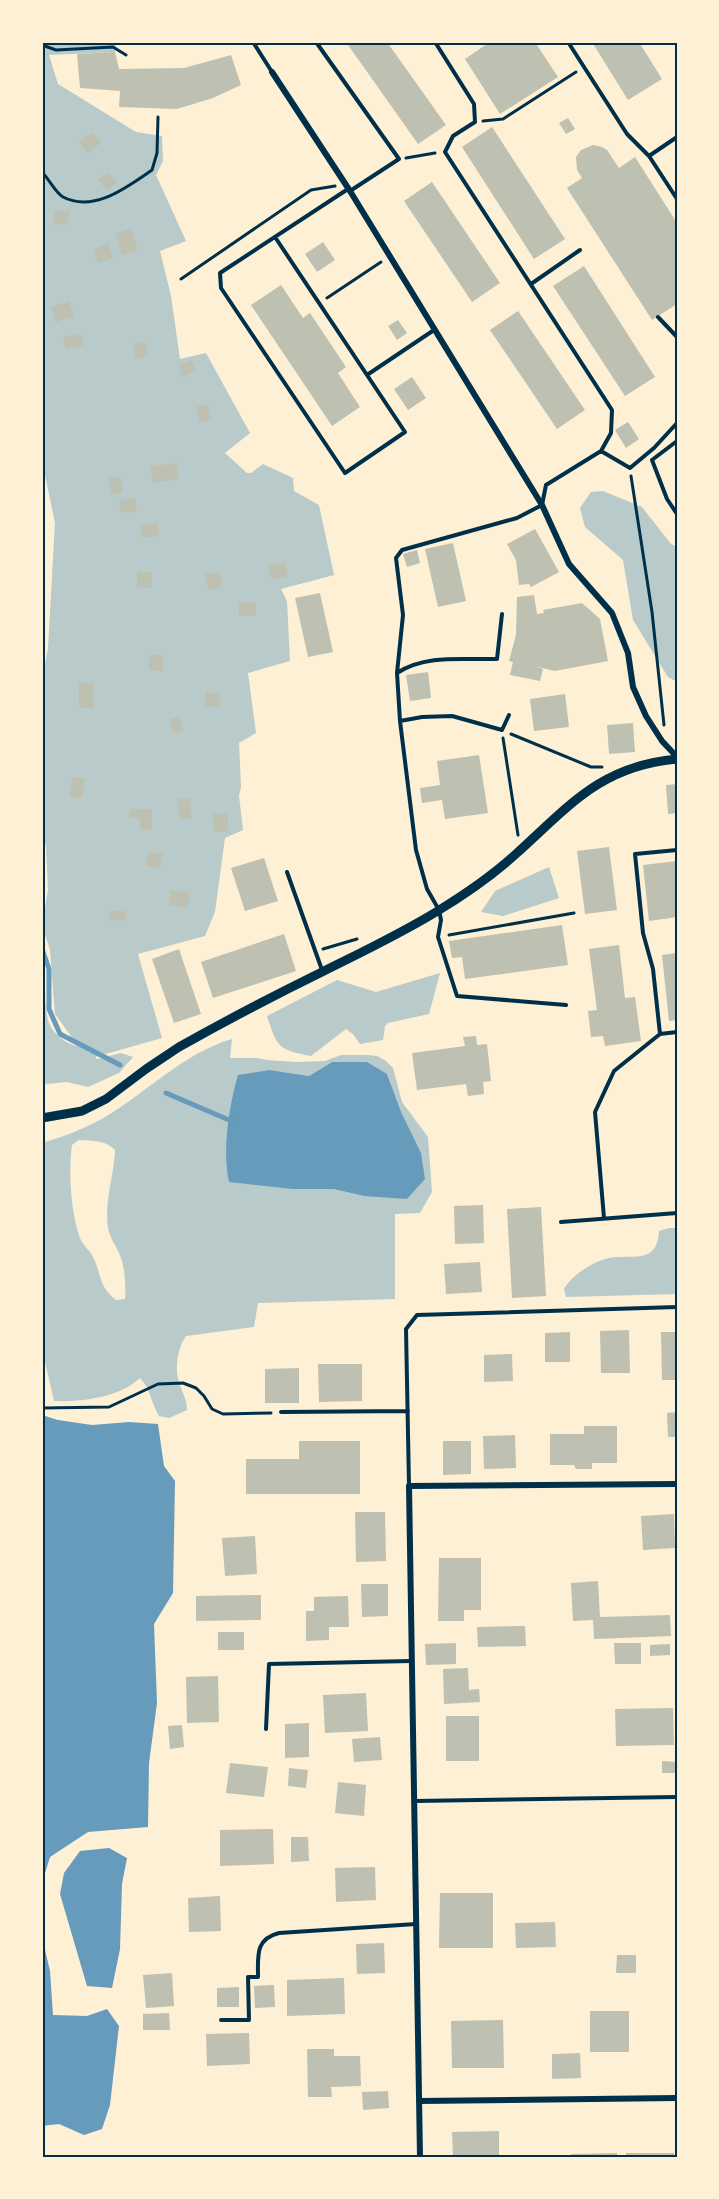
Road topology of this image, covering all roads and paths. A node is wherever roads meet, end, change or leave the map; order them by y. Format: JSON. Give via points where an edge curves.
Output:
{"nodes":[{"id":1,"x":253,"y":42,"type":"edge"},
{"id":2,"x":316,"y":42,"type":"edge"},
{"id":3,"x":435,"y":42,"type":"edge"},
{"id":4,"x":568,"y":42,"type":"edge"},
{"id":5,"x":42,"y":45,"type":"edge"},
{"id":6,"x":126,"y":55,"type":"dead end"},
{"id":7,"x":583,"y":67,"type":"junction"},
{"id":8,"x":272,"y":72,"type":"joint"},
{"id":9,"x":158,"y":117,"type":"dead end"},
{"id":10,"x":475,"y":122,"type":"junction"},
{"id":11,"x":677,"y":137,"type":"edge"},
{"id":12,"x":445,"y":152,"type":"junction"},
{"id":13,"x":649,"y":156,"type":"junction"},
{"id":14,"x":399,"y":159,"type":"junction"},
{"id":15,"x":42,"y":172,"type":"edge"},
{"id":16,"x":348,"y":188,"type":"junction"},
{"id":17,"x":677,"y":199,"type":"edge"},
{"id":18,"x":275,"y":237,"type":"junction"},
{"id":19,"x":580,"y":250,"type":"dead end"},
{"id":20,"x":369,"y":270,"type":"dead end"},
{"id":21,"x":181,"y":279,"type":"dead end"},
{"id":22,"x":531,"y":284,"type":"junction"},
{"id":23,"x":319,"y":303,"type":"junction"},
{"id":24,"x":658,"y":317,"type":"dead end"},
{"id":25,"x":435,"y":329,"type":"junction"},
{"id":26,"x":677,"y":337,"type":"edge"},
{"id":27,"x":367,"y":375,"type":"junction"},
{"id":28,"x":677,"y":423,"type":"edge"},
{"id":29,"x":677,"y":441,"type":"edge"},
{"id":30,"x":654,"y":448,"type":"junction"},
{"id":31,"x":601,"y":451,"type":"junction"},
{"id":32,"x":652,"y":460,"type":"junction"},
{"id":33,"x":630,"y":468,"type":"junction"},
{"id":34,"x":542,"y":505,"type":"junction"},
{"id":35,"x":677,"y":514,"type":"edge"},
{"id":36,"x":502,"y":614,"type":"dead end"},
{"id":37,"x":397,"y":674,"type":"junction"},
{"id":38,"x":509,"y":714,"type":"dead end"},
{"id":39,"x":400,"y":721,"type":"junction"},
{"id":40,"x":502,"y":730,"type":"junction"},
{"id":41,"x":662,"y":741,"type":"junction"},
{"id":42,"x":677,"y":758,"type":"edge"},
{"id":43,"x":617,"y":773,"type":"junction"},
{"id":44,"x":520,"y":850,"type":"junction"},
{"id":45,"x":677,"y":850,"type":"edge"},
{"id":46,"x":287,"y":872,"type":"dead end"},
{"id":47,"x":439,"y":910,"type":"junction"},
{"id":48,"x":574,"y":913,"type":"dead end"},
{"id":49,"x":438,"y":937,"type":"junction"},
{"id":50,"x":360,"y":938,"type":"dead end"},
{"id":51,"x":315,"y":951,"type":"junction"},
{"id":52,"x":322,"y":971,"type":"junction"},
{"id":53,"x":566,"y":1005,"type":"dead end"},
{"id":54,"x":677,"y":1032,"type":"edge"},
{"id":55,"x":660,"y":1034,"type":"junction"},
{"id":56,"x":42,"y":1118,"type":"edge"},
{"id":57,"x":677,"y":1213,"type":"edge"},
{"id":58,"x":604,"y":1218,"type":"junction"},
{"id":59,"x":561,"y":1222,"type":"dead end"},
{"id":60,"x":677,"y":1308,"type":"edge"},
{"id":61,"x":42,"y":1408,"type":"edge"},
{"id":62,"x":408,"y":1411,"type":"junction"},
{"id":63,"x":280,"y":1412,"type":"joint"},
{"id":64,"x":677,"y":1484,"type":"edge"},
{"id":65,"x":409,"y":1486,"type":"junction"},
{"id":66,"x":412,"y":1661,"type":"junction"},
{"id":67,"x":266,"y":1729,"type":"dead end"},
{"id":68,"x":677,"y":1797,"type":"edge"},
{"id":69,"x":415,"y":1801,"type":"junction"},
{"id":70,"x":416,"y":1924,"type":"junction"},
{"id":71,"x":221,"y":2020,"type":"dead end"},
{"id":72,"x":677,"y":2098,"type":"edge"},
{"id":73,"x":418,"y":2101,"type":"junction"},
{"id":74,"x":420,"y":2157,"type":"edge"}],
"edges":[{"from":1,"to":8,"type":"lane"},
{"from":2,"to":14,"type":"lane"},
{"from":3,"to":10,"type":"lane","via":[[474,104]]},
{"from":4,"to":7,"type":"lane"},
{"from":5,"to":6,"type":"path","via":[[56,50],[113,47]]},
{"from":7,"to":10,"type":"path","via":[[503,119]]},
{"from":7,"to":13,"type":"lane","via":[[627,134]]},
{"from":8,"to":16,"type":"street"},
{"from":9,"to":15,"type":"path","via":[[157,153],[152,170],[107,197],[82,203],[61,196]]},
{"from":10,"to":12,"type":"lane","via":[[453,136]]},
{"from":11,"to":13,"type":"lane"},
{"from":12,"to":14,"type":"path"},
{"from":12,"to":22,"type":"lane"},
{"from":13,"to":17,"type":"lane"},
{"from":14,"to":16,"type":"lane"},
{"from":16,"to":18,"type":"lane"},
{"from":16,"to":21,"type":"path","via":[[311,190]]},
{"from":16,"to":25,"type":"street"},
{"from":18,"to":23,"type":"lane"},
{"from":18,"to":27,"type":"lane","via":[[220,273],[221,288],[345,473],[405,432]]},
{"from":19,"to":22,"type":"lane"},
{"from":20,"to":23,"type":"path"},
{"from":22,"to":31,"type":"lane","via":[[612,410],[611,434]]},
{"from":23,"to":27,"type":"lane"},
{"from":24,"to":26,"type":"lane"},
{"from":25,"to":27,"type":"lane"},
{"from":25,"to":34,"type":"street"},
{"from":28,"to":30,"type":"lane"},
{"from":29,"to":32,"type":"lane"},
{"from":30,"to":32,"type":"lane"},
{"from":30,"to":33,"type":"lane"},
{"from":31,"to":33,"type":"lane"},
{"from":31,"to":34,"type":"lane","via":[[546,485]]},
{"from":32,"to":35,"type":"lane"},
{"from":33,"to":41,"type":"path","via":[[652,612],[664,719]]},
{"from":34,"to":37,"type":"lane","via":[[518,518],[402,550],[396,558],[403,615]]},
{"from":34,"to":41,"type":"street","via":[[569,564],[612,613],[628,652],[633,687]]},
{"from":36,"to":37,"type":"lane","via":[[497,659],[431,660],[412,664]]},
{"from":37,"to":39,"type":"lane"},
{"from":38,"to":40,"type":"lane"},
{"from":39,"to":40,"type":"lane","via":[[452,716]]},
{"from":39,"to":47,"type":"lane","via":[[416,850],[427,889]]},
{"from":40,"to":43,"type":"path","via":[[591,767],[611,768]]},
{"from":40,"to":44,"type":"path"},
{"from":41,"to":42,"type":"street"},
{"from":42,"to":43,"type":"street"},
{"from":43,"to":44,"type":"street","via":[[559,813]]},
{"from":44,"to":47,"type":"street"},
{"from":45,"to":55,"type":"lane","via":[[634,854]]},
{"from":46,"to":51,"type":"lane"},
{"from":47,"to":49,"type":"lane"},
{"from":47,"to":52,"type":"street"},
{"from":48,"to":49,"type":"path"},
{"from":49,"to":53,"type":"lane","via":[[457,996]]},
{"from":50,"to":51,"type":"path"},
{"from":51,"to":52,"type":"lane"},
{"from":52,"to":56,"type":"street","via":[[179,1047],[106,1099],[82,1111]]},
{"from":54,"to":55,"type":"lane"},
{"from":55,"to":58,"type":"lane","via":[[614,1071],[595,1112]]},
{"from":57,"to":58,"type":"lane"},
{"from":58,"to":59,"type":"lane"},
{"from":60,"to":62,"type":"lane","via":[[417,1315],[406,1329]]},
{"from":61,"to":63,"type":"path","via":[[110,1407],[158,1384],[183,1383],[196,1388],[212,1409],[223,1414]]},
{"from":62,"to":63,"type":"lane"},
{"from":62,"to":65,"type":"lane"},
{"from":64,"to":65,"type":"street"},
{"from":65,"to":66,"type":"street"},
{"from":66,"to":67,"type":"lane","via":[[269,1664]]},
{"from":66,"to":69,"type":"street"},
{"from":68,"to":69,"type":"lane"},
{"from":69,"to":70,"type":"street"},
{"from":70,"to":71,"type":"lane","via":[[267,1936],[258,1957],[258,1977],[248,1977],[249,2020]]},
{"from":70,"to":73,"type":"street"},
{"from":72,"to":73,"type":"street"},
{"from":73,"to":74,"type":"street"}]}
